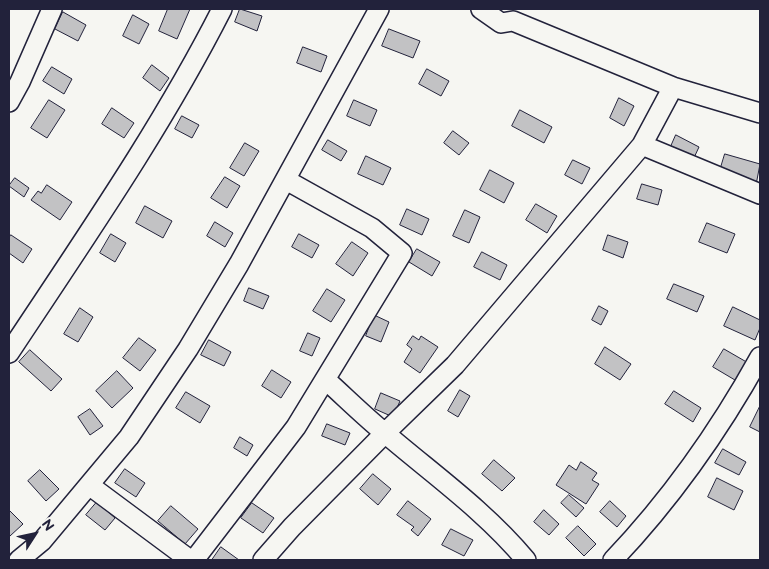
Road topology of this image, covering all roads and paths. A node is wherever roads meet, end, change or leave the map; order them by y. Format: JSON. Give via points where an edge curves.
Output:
{"nodes":[{"id":1,"x":52,"y":9,"type":"edge"},
{"id":2,"x":222,"y":9,"type":"edge"},
{"id":3,"x":379,"y":9,"type":"edge"},
{"id":4,"x":481,"y":9,"type":"edge"},
{"id":5,"x":673,"y":87,"type":"junction"},
{"id":6,"x":9,"y":102,"type":"edge"},
{"id":7,"x":760,"y":114,"type":"edge"},
{"id":8,"x":642,"y":145,"type":"junction"},
{"id":9,"x":286,"y":180,"type":"junction"},
{"id":10,"x":760,"y":194,"type":"edge"},
{"id":11,"x":9,"y":354,"type":"edge"},
{"id":12,"x":760,"y":357,"type":"edge"},
{"id":13,"x":326,"y":380,"type":"junction"},
{"id":14,"x":384,"y":433,"type":"junction"},
{"id":15,"x":89,"y":485,"type":"junction"},
{"id":16,"x":19,"y":560,"type":"edge"},
{"id":17,"x":190,"y":560,"type":"edge"},
{"id":18,"x":194,"y":560,"type":"edge"},
{"id":19,"x":263,"y":560,"type":"edge"},
{"id":20,"x":526,"y":560,"type":"edge"},
{"id":21,"x":613,"y":560,"type":"edge"}],
"edges":[{"from":1,"to":6,"type":"street"},
{"from":2,"to":11,"type":"street","via":[[129,172]]},
{"from":3,"to":9,"type":"street"},
{"from":4,"to":5,"type":"street","via":[[501,23],[513,21]]},
{"from":5,"to":7,"type":"street"},
{"from":5,"to":8,"type":"street"},
{"from":8,"to":10,"type":"street"},
{"from":8,"to":14,"type":"street","via":[[455,366]]},
{"from":9,"to":13,"type":"street","via":[[372,228],[402,253]]},
{"from":9,"to":15,"type":"street","via":[[188,349],[129,437]]},
{"from":12,"to":21,"type":"street","via":[[740,393],[670,496]]},
{"from":13,"to":14,"type":"street"},
{"from":13,"to":18,"type":"street","via":[[296,427]]},
{"from":14,"to":19,"type":"street"},
{"from":14,"to":20,"type":"street","via":[[460,494],[506,536]]},
{"from":15,"to":16,"type":"street","via":[[42,541]]},
{"from":15,"to":17,"type":"street"}]}
